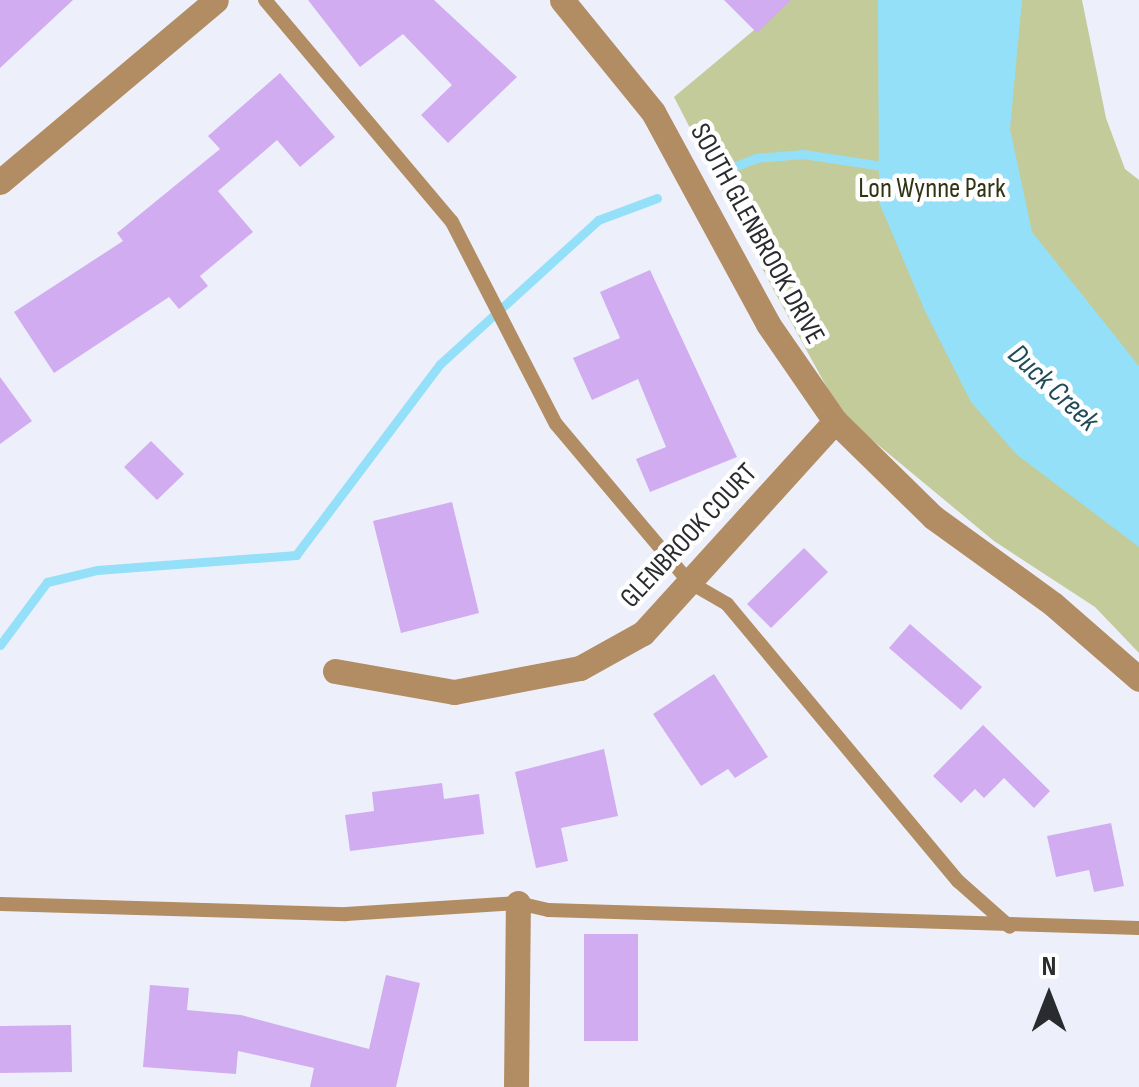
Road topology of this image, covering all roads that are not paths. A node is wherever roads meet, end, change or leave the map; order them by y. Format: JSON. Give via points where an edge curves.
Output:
{"nodes":[{"id":1,"x":216,"y":0,"type":"edge"},
{"id":2,"x":265,"y":0,"type":"edge"},
{"id":3,"x":562,"y":0,"type":"edge"},
{"id":4,"x":0,"y":182,"type":"edge"},
{"id":5,"x":835,"y":422,"type":"junction"},
{"id":6,"x":689,"y":582,"type":"junction"},
{"id":7,"x":336,"y":671,"type":"dead end"},
{"id":8,"x":1139,"y":679,"type":"edge"},
{"id":9,"x":518,"y":903,"type":"junction"},
{"id":10,"x":0,"y":904,"type":"edge"},
{"id":11,"x":1010,"y":927,"type":"junction"},
{"id":12,"x":1139,"y":928,"type":"edge"},
{"id":13,"x":516,"y":1087,"type":"edge"}],
"edges":[{"from":1,"to":4,"type":"street"},
{"from":2,"to":6,"type":"lane","via":[[452,222],[556,424]]},
{"from":3,"to":5,"type":"street","name":"SOUTH GLENBROOK DRIVE","via":[[653,112],[768,324]]},
{"from":5,"to":6,"type":"street","name":"GLENBROOK COURT"},
{"from":5,"to":8,"type":"street","name":"SOUTH GLENBROOK DRIVE","via":[[933,517],[1053,604]]},
{"from":6,"to":7,"type":"street","name":"GLENBROOK COURT","via":[[642,633],[580,668],[454,692]]},
{"from":6,"to":11,"type":"lane","via":[[727,604],[859,770],[958,881]]},
{"from":9,"to":10,"type":"lane","via":[[346,914]]},
{"from":9,"to":11,"type":"lane","via":[[548,910]]},
{"from":9,"to":13,"type":"street"},
{"from":11,"to":12,"type":"lane"}]}
